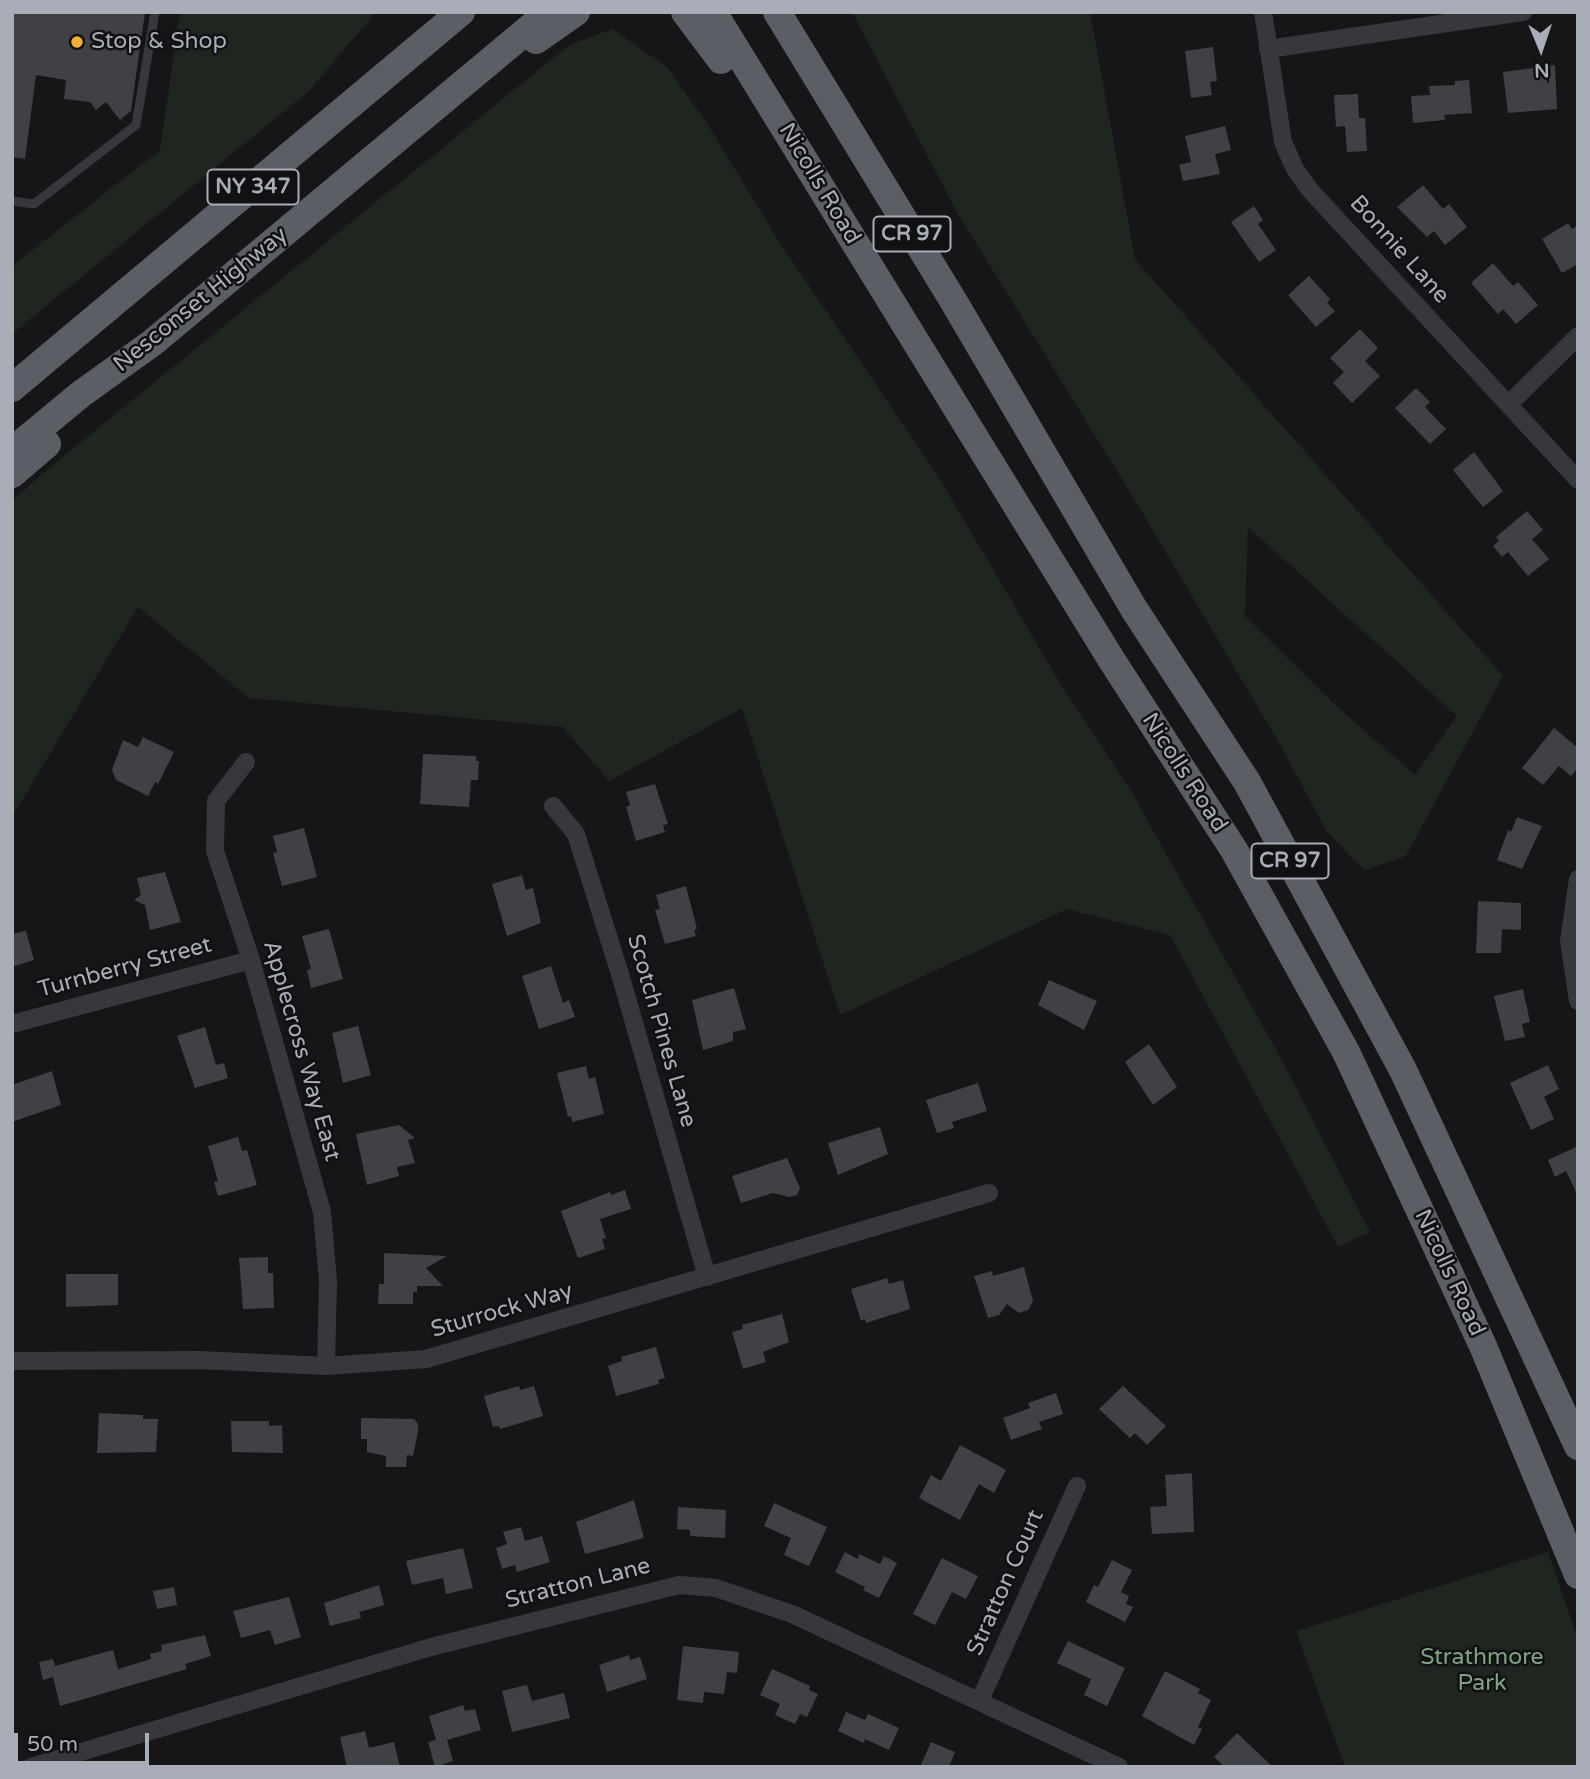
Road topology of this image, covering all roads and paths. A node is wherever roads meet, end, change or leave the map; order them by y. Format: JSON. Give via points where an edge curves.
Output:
{"nodes":[{"id":1,"x":155,"y":12,"type":"edge"},
{"id":2,"x":461,"y":12,"type":"edge"},
{"id":3,"x":549,"y":12,"type":"edge"},
{"id":4,"x":576,"y":12,"type":"edge"},
{"id":5,"x":685,"y":12,"type":"edge"},
{"id":6,"x":713,"y":12,"type":"edge"},
{"id":7,"x":777,"y":12,"type":"edge"},
{"id":8,"x":787,"y":12,"type":"edge"},
{"id":9,"x":1263,"y":12,"type":"edge"},
{"id":10,"x":1523,"y":12,"type":"edge"},
{"id":11,"x":1268,"y":50,"type":"junction"},
{"id":12,"x":809,"y":65,"type":"junction"},
{"id":13,"x":427,"y":114,"type":"junction"},
{"id":14,"x":789,"y":134,"type":"junction"},
{"id":15,"x":12,"y":201,"type":"edge"},
{"id":16,"x":1578,"y":336,"type":"edge"},
{"id":17,"x":152,"y":343,"type":"junction"},
{"id":18,"x":12,"y":388,"type":"edge"},
{"id":19,"x":1509,"y":404,"type":"junction"},
{"id":20,"x":12,"y":451,"type":"edge"},
{"id":21,"x":12,"y":474,"type":"edge"},
{"id":22,"x":1578,"y":480,"type":"edge"},
{"id":23,"x":246,"y":762,"type":"dead end"},
{"id":24,"x":553,"y":806,"type":"dead end"},
{"id":25,"x":1578,"y":879,"type":"edge"},
{"id":26,"x":251,"y":960,"type":"junction"},
{"id":27,"x":1578,"y":1001,"type":"edge"},
{"id":28,"x":12,"y":1024,"type":"edge"},
{"id":29,"x":989,"y":1193,"type":"dead end"},
{"id":30,"x":707,"y":1277,"type":"junction"},
{"id":31,"x":12,"y":1361,"type":"edge"},
{"id":32,"x":326,"y":1366,"type":"junction"},
{"id":33,"x":1578,"y":1446,"type":"edge"},
{"id":34,"x":1077,"y":1486,"type":"dead end"},
{"id":35,"x":1578,"y":1575,"type":"edge"},
{"id":36,"x":980,"y":1700,"type":"junction"},
{"id":37,"x":31,"y":1767,"type":"edge"},
{"id":38,"x":1119,"y":1767,"type":"edge"}],
"edges":[{"from":1,"to":15,"type":"lane","via":[[136,125],[34,204]]},
{"from":2,"to":18,"type":"highway","number":"NY 347"},
{"from":3,"to":13,"type":"highway","name":"Nesconset Highway","number":"NY 347"},
{"from":4,"to":13,"type":"highway"},
{"from":5,"to":14,"type":"highway","via":[[722,62]]},
{"from":6,"to":14,"type":"highway","name":"Nicolls Road","number":"CR 97"},
{"from":7,"to":12,"type":"highway","name":"Nicolls Road","number":"CR 97"},
{"from":8,"to":12,"type":"highway"},
{"from":9,"to":11,"type":"street","name":"Bonnie Lane"},
{"from":10,"to":11,"type":"street"},
{"from":11,"to":19,"type":"street","name":"Bonnie Lane","via":[[1283,142],[1295,169]]},
{"from":12,"to":33,"type":"highway","name":"Nicolls Road","number":"CR 97","via":[[1134,609],[1247,782],[1403,1070]]},
{"from":13,"to":17,"type":"highway","name":"Nesconset Highway","number":"NY 347"},
{"from":14,"to":35,"type":"highway","name":"Nicolls Road","number":"CR 97","via":[[1111,659],[1234,850],[1339,1040],[1483,1346]]},
{"from":16,"to":19,"type":"street"},
{"from":17,"to":20,"type":"highway","name":"Nesconset Highway","number":"NY 347"},
{"from":17,"to":21,"type":"highway","via":[[86,411]]},
{"from":19,"to":22,"type":"street","name":"Bonnie Lane"},
{"from":23,"to":26,"type":"street","name":"Applecross Way East","via":[[216,801],[215,851]]},
{"from":24,"to":30,"type":"street","name":"Scotch Pines Lane","via":[[576,834]]},
{"from":25,"to":27,"type":"street","via":[[1569,942]]},
{"from":26,"to":28,"type":"street","name":"Turnberry Street"},
{"from":26,"to":32,"type":"street","name":"Applecross Way East","via":[[322,1212],[328,1281]]},
{"from":29,"to":30,"type":"street","name":"Sturrock Way"},
{"from":30,"to":32,"type":"street","name":"Sturrock Way","via":[[426,1359]]},
{"from":31,"to":32,"type":"street","name":"Sturrock Way","via":[[199,1360]]},
{"from":34,"to":36,"type":"street","name":"Stratton Court"},
{"from":36,"to":37,"type":"street","name":"Stratton Lane","via":[[792,1614],[716,1588],[679,1585],[430,1647]]},
{"from":36,"to":38,"type":"street","name":"Stratton Lane"}]}
